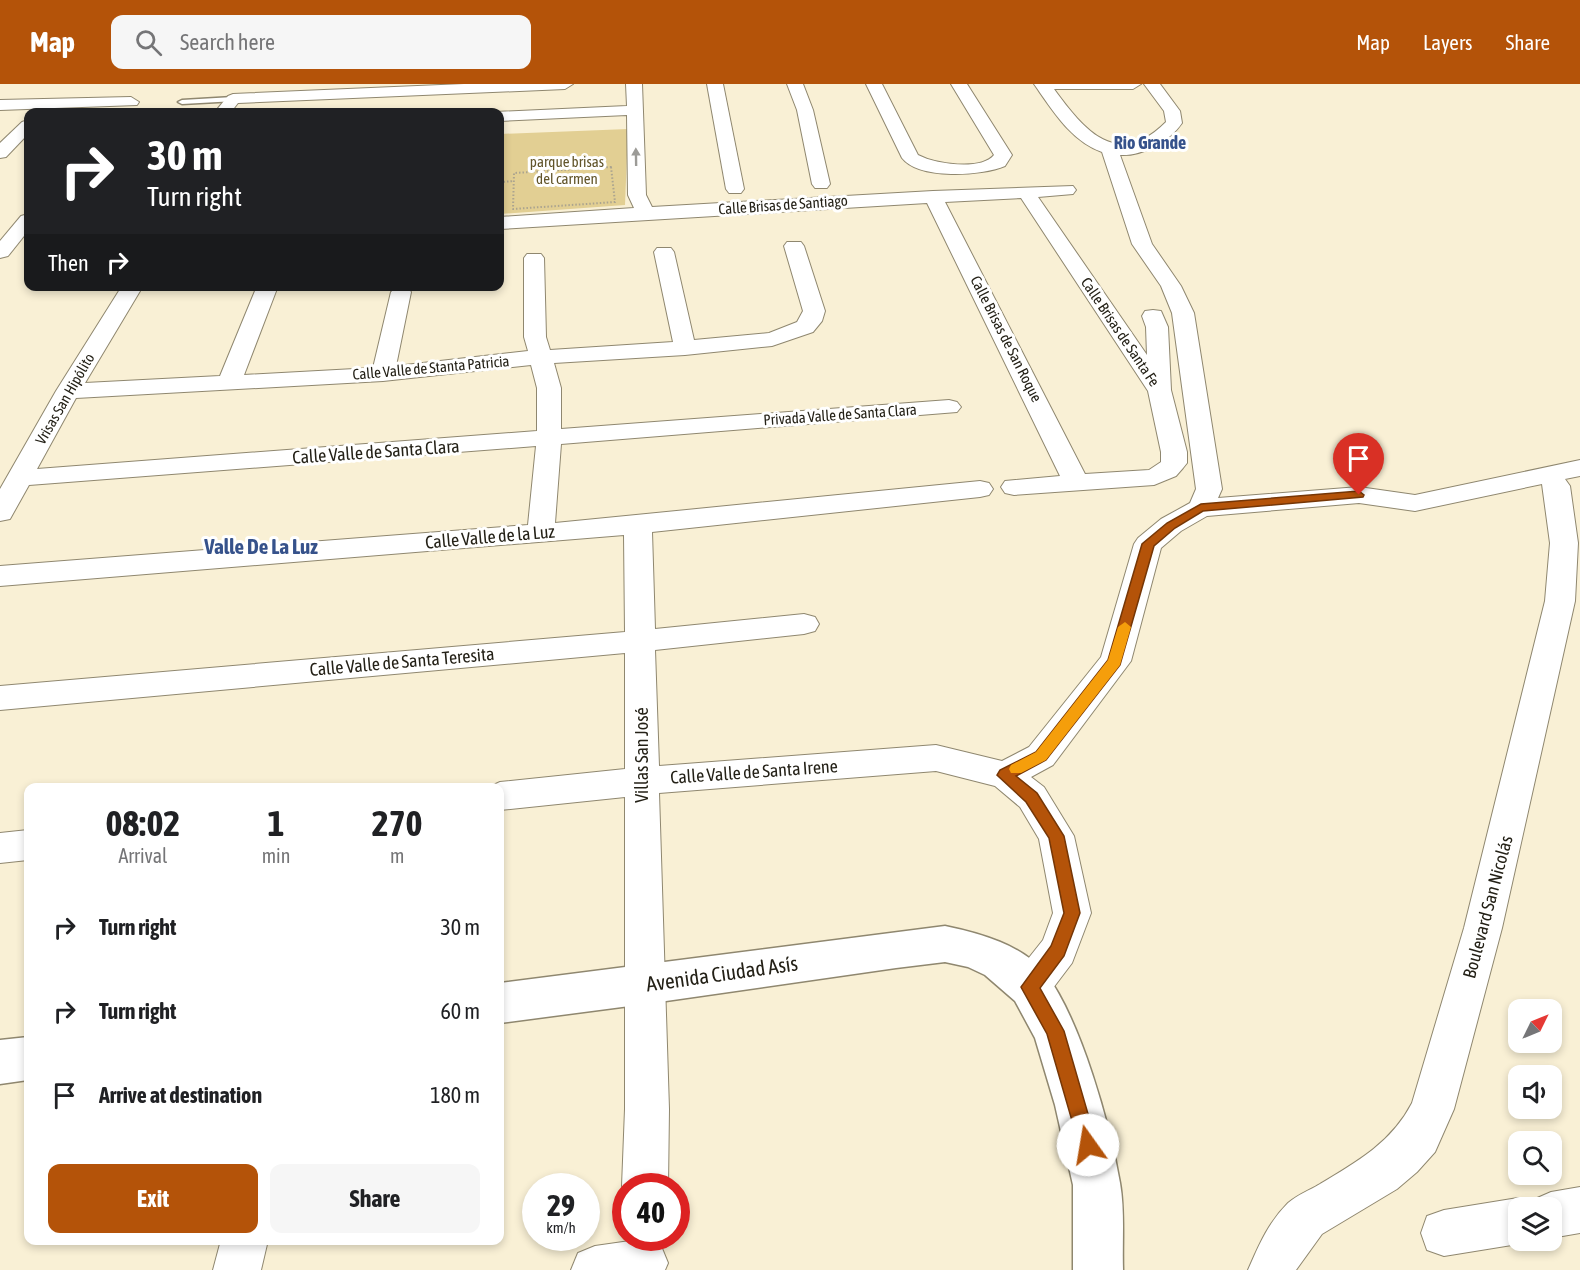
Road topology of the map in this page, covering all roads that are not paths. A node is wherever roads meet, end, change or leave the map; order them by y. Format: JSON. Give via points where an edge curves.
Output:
{"nodes":[{"id":1,"x":565,"y":84,"type":"edge"},
{"id":2,"x":634,"y":84,"type":"edge"},
{"id":3,"x":715,"y":84,"type":"edge"},
{"id":4,"x":795,"y":84,"type":"edge"},
{"id":5,"x":874,"y":84,"type":"edge"},
{"id":6,"x":959,"y":84,"type":"edge"},
{"id":7,"x":1043,"y":84,"type":"edge"},
{"id":8,"x":1133,"y":84,"type":"edge"},
{"id":9,"x":1152,"y":84,"type":"edge"},
{"id":10,"x":63,"y":91,"type":"dead end"},
{"id":11,"x":403,"y":93,"type":"edge"},
{"id":12,"x":321,"y":94,"type":"junction"},
{"id":13,"x":233,"y":99,"type":"junction"},
{"id":14,"x":131,"y":102,"type":"edge"},
{"id":15,"x":182,"y":102,"type":"dead end"},
{"id":16,"x":0,"y":105,"type":"edge"},
{"id":17,"x":46,"y":108,"type":"edge"},
{"id":18,"x":226,"y":108,"type":"edge"},
{"id":19,"x":312,"y":108,"type":"edge"},
{"id":20,"x":635,"y":110,"type":"junction"},
{"id":21,"x":504,"y":116,"type":"edge"},
{"id":22,"x":24,"y":129,"type":"edge"},
{"id":23,"x":1118,"y":151,"type":"junction"},
{"id":24,"x":0,"y":153,"type":"edge"},
{"id":25,"x":821,"y":184,"type":"dead end"},
{"id":26,"x":735,"y":189,"type":"dead end"},
{"id":27,"x":1067,"y":189,"type":"dead end"},
{"id":28,"x":1026,"y":192,"type":"junction"},
{"id":29,"x":933,"y":196,"type":"junction"},
{"id":30,"x":646,"y":213,"type":"junction"},
{"id":31,"x":504,"y":224,"type":"edge"},
{"id":32,"x":24,"y":225,"type":"edge"},
{"id":33,"x":794,"y":246,"type":"dead end"},
{"id":34,"x":24,"y":250,"type":"edge"},
{"id":35,"x":0,"y":252,"type":"edge"},
{"id":36,"x":664,"y":252,"type":"dead end"},
{"id":37,"x":534,"y":258,"type":"dead end"},
{"id":38,"x":131,"y":291,"type":"edge"},
{"id":39,"x":266,"y":291,"type":"edge"},
{"id":40,"x":401,"y":292,"type":"dead end"},
{"id":41,"x":1152,"y":316,"type":"dead end"},
{"id":42,"x":685,"y":348,"type":"junction"},
{"id":43,"x":539,"y":357,"type":"junction"},
{"id":44,"x":383,"y":374,"type":"junction"},
{"id":45,"x":229,"y":382,"type":"junction"},
{"id":46,"x":1160,"y":391,"type":"junction"},
{"id":47,"x":68,"y":392,"type":"junction"},
{"id":48,"x":949,"y":407,"type":"dead end"},
{"id":49,"x":730,"y":423,"type":"joint"},
{"id":50,"x":549,"y":438,"type":"junction"},
{"id":51,"x":1564,"y":472,"type":"edge"},
{"id":52,"x":20,"y":478,"type":"junction"},
{"id":53,"x":1077,"y":483,"type":"junction"},
{"id":54,"x":1014,"y":487,"type":"dead end"},
{"id":55,"x":980,"y":489,"type":"dead end"},
{"id":56,"x":1201,"y":508,"type":"junction"},
{"id":57,"x":0,"y":513,"type":"edge"},
{"id":58,"x":638,"y":525,"type":"junction"},
{"id":59,"x":541,"y":532,"type":"junction"},
{"id":60,"x":0,"y":576,"type":"edge"},
{"id":61,"x":804,"y":624,"type":"dead end"},
{"id":62,"x":642,"y":641,"type":"junction"},
{"id":63,"x":0,"y":698,"type":"edge"},
{"id":64,"x":1005,"y":775,"type":"junction"},
{"id":65,"x":642,"y":781,"type":"junction"},
{"id":66,"x":504,"y":796,"type":"edge"},
{"id":67,"x":24,"y":845,"type":"edge"},
{"id":68,"x":0,"y":848,"type":"edge"},
{"id":69,"x":645,"y":985,"type":"junction"},
{"id":70,"x":1030,"y":987,"type":"junction"},
{"id":71,"x":504,"y":1003,"type":"edge"},
{"id":72,"x":24,"y":1059,"type":"edge"},
{"id":73,"x":0,"y":1062,"type":"edge"},
{"id":74,"x":645,"y":1173,"type":"edge"},
{"id":75,"x":1580,"y":1210,"type":"edge"},
{"id":76,"x":1562,"y":1213,"type":"edge"},
{"id":77,"x":1508,"y":1223,"type":"edge"},
{"id":78,"x":1444,"y":1233,"type":"dead end"},
{"id":79,"x":244,"y":1245,"type":"edge"},
{"id":80,"x":644,"y":1257,"type":"edge"},
{"id":81,"x":237,"y":1270,"type":"edge"},
{"id":82,"x":594,"y":1270,"type":"edge"},
{"id":83,"x":1098,"y":1270,"type":"edge"},
{"id":84,"x":1272,"y":1270,"type":"edge"}],
"edges":[{"from":1,"to":11,"type":"street"},
{"from":2,"to":20,"type":"street"},
{"from":3,"to":26,"type":"street"},
{"from":4,"to":25,"type":"street","via":[[805,110]]},
{"from":5,"to":6,"type":"street","via":[[911,158],[918,163],[950,168],[997,165],[1003,155]]},
{"from":7,"to":8,"type":"street"},
{"from":7,"to":23,"type":"street","via":[[1083,137]]},
{"from":9,"to":23,"type":"street","via":[[1172,111],[1174,123],[1147,143]]},
{"from":10,"to":17,"type":"street"},
{"from":11,"to":12,"type":"street"},
{"from":12,"to":13,"type":"street"},
{"from":12,"to":19,"type":"street"},
{"from":13,"to":15,"type":"lane"},
{"from":13,"to":18,"type":"street"},
{"from":14,"to":17,"type":"street"},
{"from":16,"to":17,"type":"street"},
{"from":20,"to":21,"type":"street"},
{"from":30,"to":20,"type":"street","one_way":true,"via":[[637,195]]},
{"from":22,"to":24,"type":"street"},
{"from":23,"to":56,"type":"street","via":[[1142,244],[1171,286],[1183,313],[1209,489]]},
{"from":27,"to":28,"type":"street","name":"Calle Brisas de Santiago"},
{"from":28,"to":29,"type":"street","name":"Calle Brisas de Santiago"},
{"from":28,"to":46,"type":"street","name":"Calle Brisas de Santa Fe"},
{"from":29,"to":30,"type":"street","name":"Calle Brisas de Santiago"},
{"from":29,"to":53,"type":"street","name":"Calle Brisas de San Roque"},
{"from":30,"to":31,"type":"street","name":"Calle Brisas de Santiago"},
{"from":32,"to":35,"type":"street"},
{"from":33,"to":42,"type":"street","name":"Calle Valle de Stanta Patricia","via":[[814,311],[811,321],[793,333],[753,342]]},
{"from":34,"to":35,"type":"street"},
{"from":36,"to":42,"type":"street"},
{"from":37,"to":43,"type":"street"},
{"from":38,"to":47,"type":"street","name":"Vrisas San Hipólito"},
{"from":39,"to":45,"type":"street"},
{"from":40,"to":44,"type":"street"},
{"from":41,"to":46,"type":"street","via":[[1157,327]]},
{"from":42,"to":43,"type":"street","name":"Calle Valle de Stanta Patricia"},
{"from":43,"to":44,"type":"street","name":"Calle Valle de Stanta Patricia"},
{"from":43,"to":50,"type":"street","via":[[549,388]]},
{"from":44,"to":45,"type":"street","name":"Calle Valle de Stanta Patricia"},
{"from":45,"to":47,"type":"street","name":"Calle Valle de Stanta Patricia"},
{"from":46,"to":53,"type":"street","name":"Calle Brisas de Santa Fe","via":[[1174,452],[1174,463],[1167,471],[1154,477]]},
{"from":47,"to":52,"type":"street","name":"Vrisas San Hipólito"},
{"from":48,"to":49,"type":"street","name":"Privada Valle de Santa Clara"},
{"from":49,"to":50,"type":"street","name":"Calle Valle de Santa Clara"},
{"from":50,"to":52,"type":"street","name":"Calle Valle de Santa Clara"},
{"from":50,"to":59,"type":"street"},
{"from":51,"to":56,"type":"street","via":[[1415,503],[1359,495]]},
{"from":51,"to":84,"type":"street","name":"Boulevard San Nicolás","via":[[1557,486],[1564,543],[1560,601],[1483,928],[1432,1109],[1419,1136],[1401,1156],[1381,1173],[1306,1218],[1281,1248]]},
{"from":52,"to":57,"type":"street","name":"Vrisas San Hipólito"},
{"from":53,"to":54,"type":"street"},
{"from":55,"to":58,"type":"street","name":"Calle Valle de la Luz"},
{"from":56,"to":64,"type":"street","via":[[1148,544],[1115,661],[1041,756]]},
{"from":58,"to":59,"type":"street","name":"Calle Valle de la Luz"},
{"from":58,"to":62,"type":"street","name":"Villas San José"},
{"from":59,"to":60,"type":"street","name":"Calle Valle de la Luz"},
{"from":61,"to":62,"type":"street","name":"Calle Valle de Santa Teresita"},
{"from":62,"to":63,"type":"street","name":"Calle Valle de Santa Teresita"},
{"from":62,"to":65,"type":"street","name":"Villas San José"},
{"from":64,"to":65,"type":"street","name":"Calle Valle de Santa Irene","via":[[936,758]]},
{"from":64,"to":70,"type":"street","via":[[1032,797],[1056,836],[1072,913],[1058,950]]},
{"from":65,"to":66,"type":"street","name":"Calle Valle de Santa Irene"},
{"from":65,"to":69,"type":"street","name":"Villas San José"},
{"from":67,"to":68,"type":"street"},
{"from":69,"to":70,"type":"street","name":"Avenida Ciudad Asís","via":[[945,945],[973,950],[1000,962]]},
{"from":69,"to":71,"type":"street","name":"Avenida Ciudad Asís"},
{"from":69,"to":74,"type":"street","name":"Villas San José"},
{"from":70,"to":83,"type":"street","via":[[1056,1031],[1078,1105],[1097,1185]]},
{"from":72,"to":73,"type":"street"},
{"from":75,"to":76,"type":"street"},
{"from":77,"to":78,"type":"street"},
{"from":79,"to":81,"type":"street"},
{"from":80,"to":82,"type":"street"}]}
